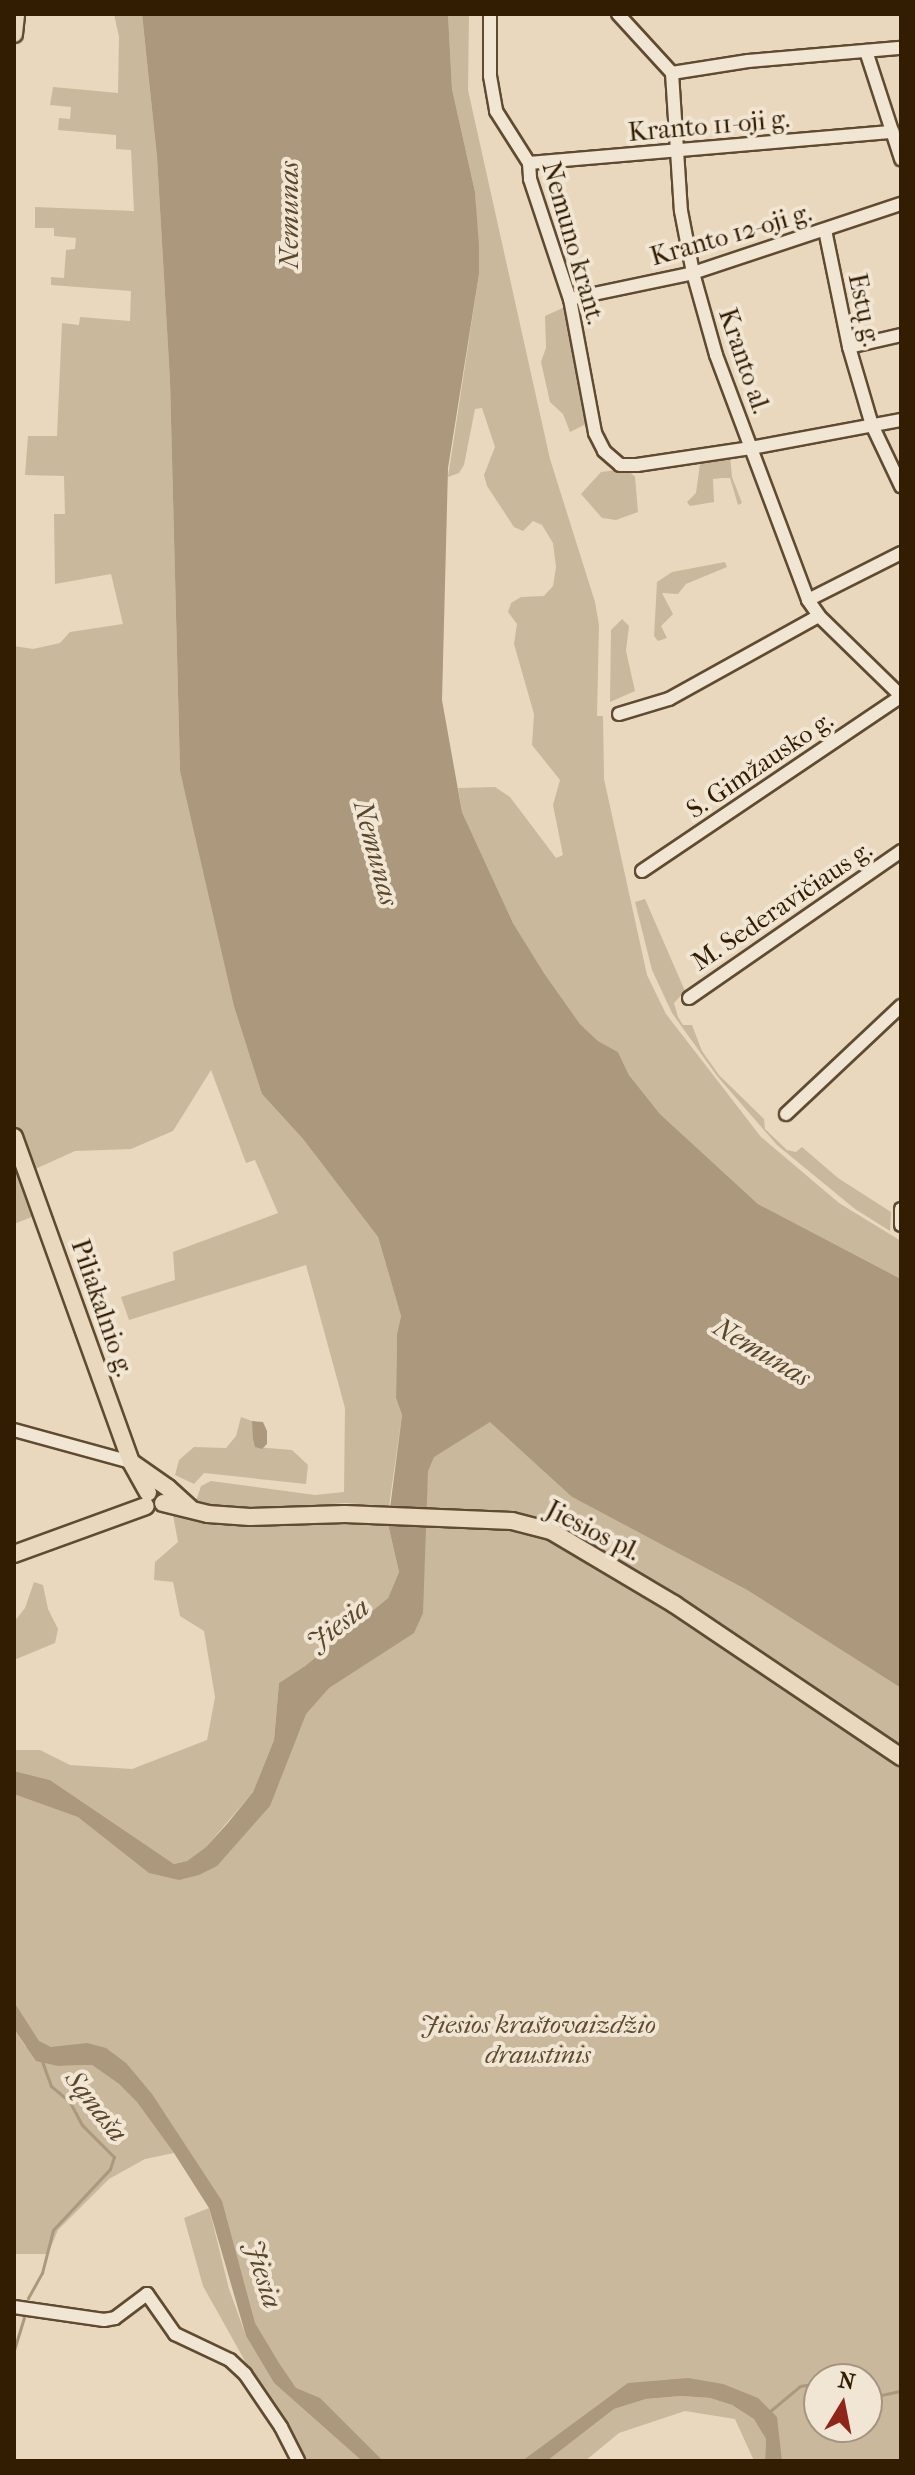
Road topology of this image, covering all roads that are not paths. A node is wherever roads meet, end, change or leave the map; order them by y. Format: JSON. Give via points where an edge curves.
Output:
{"nodes":[{"id":1,"x":16,"y":14,"type":"edge"},
{"id":2,"x":490,"y":14,"type":"edge"},
{"id":3,"x":618,"y":14,"type":"edge"},
{"id":4,"x":14,"y":34,"type":"edge"},
{"id":5,"x":901,"y":48,"type":"edge"},
{"id":6,"x":866,"y":51,"type":"junction"},
{"id":7,"x":672,"y":73,"type":"junction"},
{"id":8,"x":893,"y":132,"type":"junction"},
{"id":9,"x":677,"y":151,"type":"junction"},
{"id":10,"x":901,"y":159,"type":"edge"},
{"id":11,"x":529,"y":163,"type":"junction"},
{"id":12,"x":901,"y":204,"type":"edge"},
{"id":13,"x":825,"y":230,"type":"junction"},
{"id":14,"x":693,"y":273,"type":"junction"},
{"id":15,"x":570,"y":299,"type":"junction"},
{"id":16,"x":901,"y":335,"type":"edge"},
{"id":17,"x":849,"y":347,"type":"junction"},
{"id":18,"x":901,"y":420,"type":"edge"},
{"id":19,"x":872,"y":425,"type":"junction"},
{"id":20,"x":751,"y":448,"type":"junction"},
{"id":21,"x":901,"y":486,"type":"edge"},
{"id":22,"x":901,"y":553,"type":"edge"},
{"id":23,"x":808,"y":600,"type":"junction"},
{"id":24,"x":819,"y":616,"type":"junction"},
{"id":25,"x":901,"y":696,"type":"edge"},
{"id":26,"x":619,"y":714,"type":"dead end"},
{"id":27,"x":901,"y":851,"type":"edge"},
{"id":28,"x":642,"y":871,"type":"dead end"},
{"id":29,"x":689,"y":998,"type":"dead end"},
{"id":30,"x":901,"y":1006,"type":"edge"},
{"id":31,"x":786,"y":1114,"type":"dead end"},
{"id":32,"x":14,"y":1137,"type":"edge"},
{"id":33,"x":901,"y":1210,"type":"edge"},
{"id":34,"x":901,"y":1225,"type":"edge"},
{"id":35,"x":14,"y":1430,"type":"edge"},
{"id":36,"x":131,"y":1462,"type":"junction"},
{"id":37,"x":153,"y":1501,"type":"junction"},
{"id":38,"x":191,"y":1509,"type":"junction"},
{"id":39,"x":14,"y":1554,"type":"edge"},
{"id":40,"x":901,"y":1757,"type":"edge"},
{"id":41,"x":14,"y":2307,"type":"edge"},
{"id":42,"x":294,"y":2460,"type":"edge"}],
"edges":[{"from":1,"to":4,"type":"main road"},
{"from":2,"to":11,"type":"street","name":"Nemuno krant.","via":[[496,111]]},
{"from":3,"to":7,"type":"street"},
{"from":5,"to":6,"type":"street"},
{"from":6,"to":7,"type":"street"},
{"from":6,"to":8,"type":"street"},
{"from":7,"to":9,"type":"street","name":"Kranto al."},
{"from":8,"to":9,"type":"street","name":"Kranto 11-oji g."},
{"from":8,"to":10,"type":"street"},
{"from":9,"to":11,"type":"street","name":"Kranto 11-oji g."},
{"from":9,"to":14,"type":"street","name":"Kranto al."},
{"from":11,"to":15,"type":"street","name":"Nemuno krant."},
{"from":12,"to":13,"type":"street","name":"Kranto 12-oji g."},
{"from":13,"to":14,"type":"street","name":"Kranto 12-oji g."},
{"from":13,"to":17,"type":"street","name":"Estų g."},
{"from":14,"to":15,"type":"street","name":"Kranto 12-oji g."},
{"from":14,"to":20,"type":"street","name":"Kranto al."},
{"from":15,"to":20,"type":"street","name":"Nemuno krant.","via":[[595,433],[620,465]]},
{"from":16,"to":17,"type":"street"},
{"from":17,"to":19,"type":"street","name":"Estų g."},
{"from":18,"to":19,"type":"street"},
{"from":19,"to":20,"type":"street"},
{"from":19,"to":21,"type":"street","name":"Estų g."},
{"from":20,"to":23,"type":"street","name":"Kranto al."},
{"from":22,"to":23,"type":"street"},
{"from":23,"to":24,"type":"street","name":"Kranto al."},
{"from":24,"to":25,"type":"street","name":"Kranto al."},
{"from":24,"to":26,"type":"street","via":[[669,699]]},
{"from":25,"to":28,"type":"street","name":"S. Gimžausko g."},
{"from":27,"to":29,"type":"street","name":"M. Sederavičiaus g."},
{"from":30,"to":31,"type":"street"},
{"from":32,"to":36,"type":"main road","name":"Piliakalnio g."},
{"from":33,"to":34,"type":"street"},
{"from":35,"to":36,"type":"street"},
{"from":36,"to":37,"type":"main road","name":"Piliakalnio g."},
{"from":36,"to":38,"type":"main road"},
{"from":37,"to":38,"type":"main road","name":"Jiesios pl."},
{"from":37,"to":39,"type":"main road"},
{"from":38,"to":40,"type":"main road","name":"Jiesios pl.","via":[[250,1517],[378,1515],[532,1524],[586,1549],[714,1629]]},
{"from":41,"to":42,"type":"street","via":[[110,2319],[147,2294],[175,2334],[230,2360],[245,2374],[281,2427]]}]}
